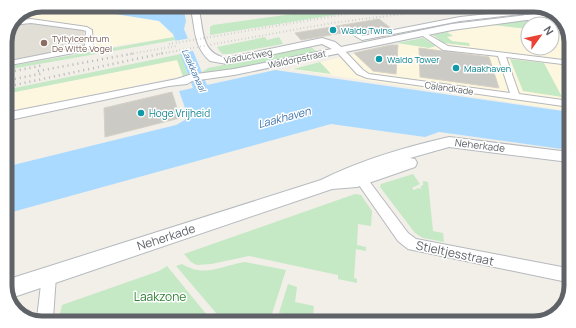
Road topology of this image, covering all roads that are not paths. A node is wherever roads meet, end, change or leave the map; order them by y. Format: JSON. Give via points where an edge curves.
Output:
{"nodes":[{"id":1,"x":196,"y":12,"type":"edge"},
{"id":2,"x":521,"y":12,"type":"edge"},
{"id":3,"x":545,"y":15,"type":"edge"},
{"id":4,"x":526,"y":16,"type":"edge"},
{"id":5,"x":520,"y":17,"type":"edge"},
{"id":6,"x":20,"y":22,"type":"edge"},
{"id":7,"x":422,"y":33,"type":"junction"},
{"id":8,"x":355,"y":34,"type":"dead end"},
{"id":9,"x":382,"y":34,"type":"junction"},
{"id":10,"x":389,"y":40,"type":"junction"},
{"id":11,"x":335,"y":51,"type":"junction"},
{"id":12,"x":501,"y":55,"type":"junction"},
{"id":13,"x":564,"y":62,"type":"edge"},
{"id":14,"x":12,"y":63,"type":"edge"},
{"id":15,"x":516,"y":97,"type":"junction"},
{"id":16,"x":564,"y":103,"type":"edge"},
{"id":17,"x":12,"y":116,"type":"edge"},
{"id":18,"x":564,"y":156,"type":"edge"},
{"id":19,"x":564,"y":164,"type":"edge"},
{"id":20,"x":358,"y":175,"type":"junction"},
{"id":21,"x":564,"y":274,"type":"edge"},
{"id":22,"x":49,"y":276,"type":"junction"},
{"id":23,"x":12,"y":288,"type":"edge"},
{"id":24,"x":45,"y":316,"type":"edge"}],
"edges":[{"from":1,"to":11,"type":"street","name":"Viaductweg","via":[[198,32],[213,59],[227,61],[316,42]]},
{"from":2,"to":9,"type":"street","via":[[460,19]]},
{"from":3,"to":4,"type":"street","name":"Waldorpstraat"},
{"from":5,"to":7,"type":"street","name":"Waldorpstraat"},
{"from":6,"to":14,"type":"street","via":[[31,21],[85,28],[89,30],[89,46]]},
{"from":7,"to":10,"type":"street","name":"Waldorpstraat"},
{"from":7,"to":12,"type":"street","via":[[446,48]]},
{"from":8,"to":9,"type":"street","via":[[362,38]]},
{"from":9,"to":10,"type":"street"},
{"from":10,"to":11,"type":"street","name":"Waldorpstraat"},
{"from":11,"to":15,"type":"street","name":"Calandkade","via":[[367,76]]},
{"from":11,"to":17,"type":"street","name":"Waldorpstraat"},
{"from":12,"to":13,"type":"street"},
{"from":12,"to":15,"type":"street"},
{"from":15,"to":16,"type":"street","name":"Calandkade"},
{"from":18,"to":20,"type":"main road","name":"Neherkade","via":[[449,142]]},
{"from":19,"to":20,"type":"main road","name":"Neherkade","via":[[459,151]]},
{"from":20,"to":21,"type":"street","name":"Stieltjesstraat","via":[[403,237],[413,245]]},
{"from":20,"to":22,"type":"main road","name":"Neherkade"},
{"from":22,"to":23,"type":"main road","name":"Neherkade"},
{"from":22,"to":24,"type":"street"}]}
